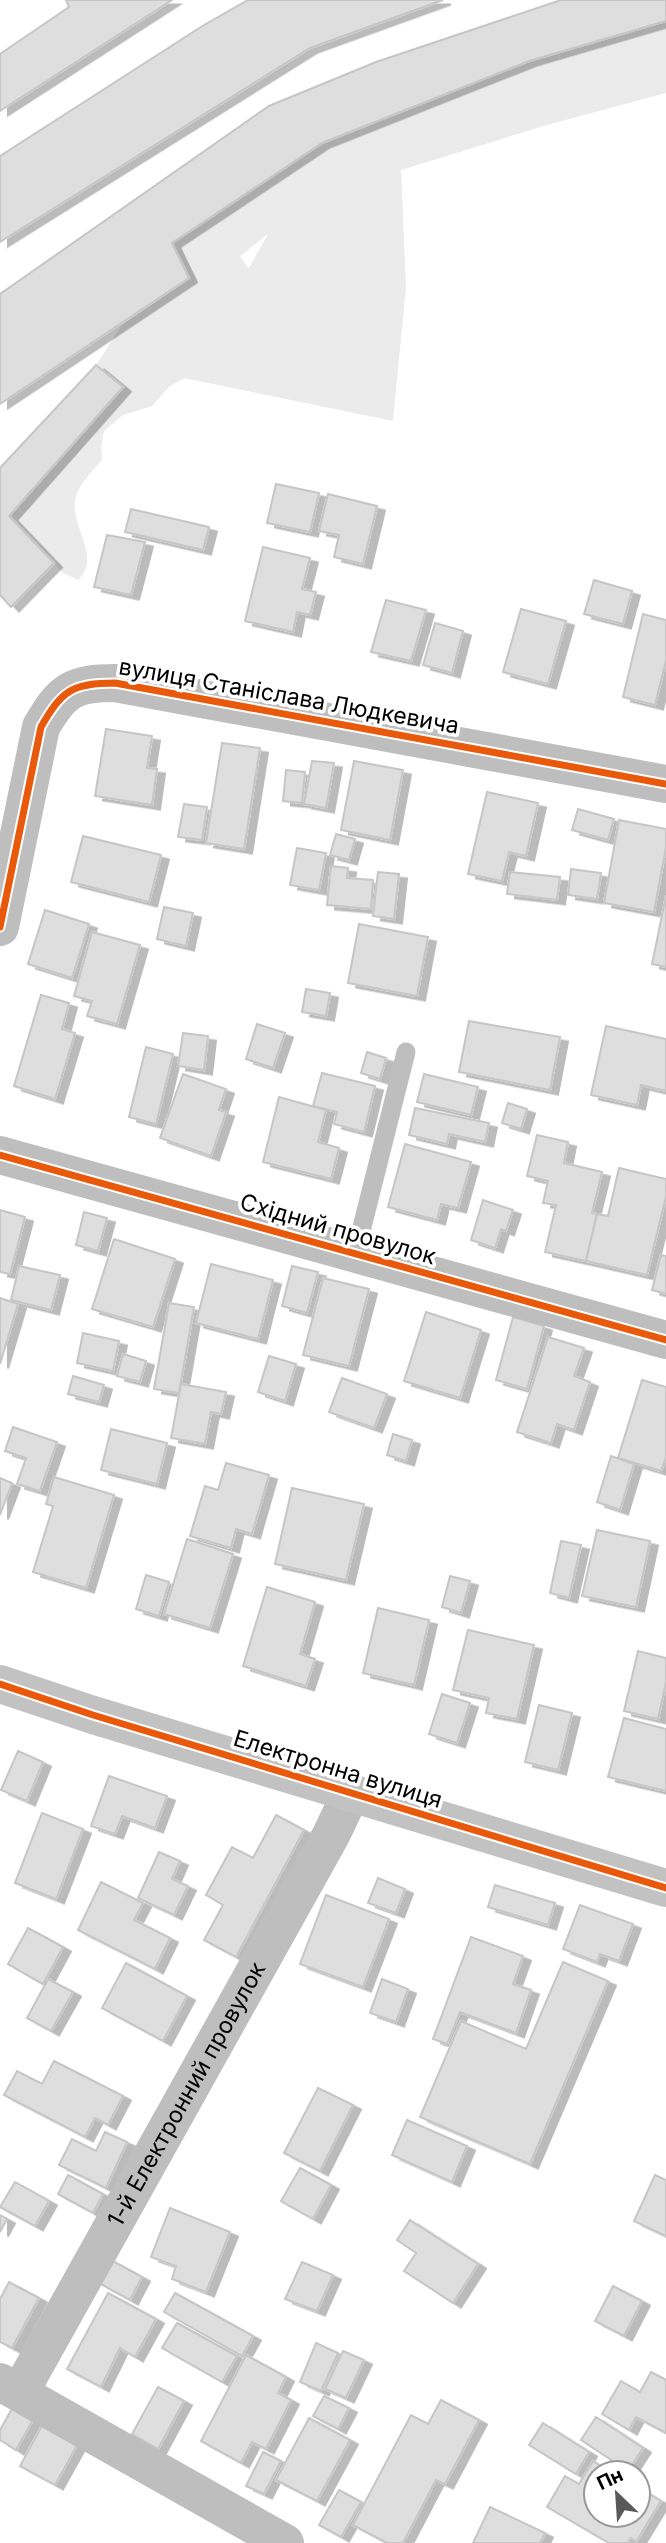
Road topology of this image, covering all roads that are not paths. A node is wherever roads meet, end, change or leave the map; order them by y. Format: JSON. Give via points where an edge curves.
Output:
{"nodes":[{"id":1,"x":666,"y":784,"type":"edge"},
{"id":2,"x":0,"y":927,"type":"edge"},
{"id":3,"x":406,"y":1052,"type":"dead end"},
{"id":4,"x":0,"y":1155,"type":"edge"},
{"id":5,"x":355,"y":1255,"type":"junction"},
{"id":6,"x":666,"y":1339,"type":"edge"},
{"id":7,"x":0,"y":1684,"type":"edge"},
{"id":8,"x":351,"y":1793,"type":"junction"},
{"id":9,"x":666,"y":1888,"type":"edge"},
{"id":10,"x":10,"y":2387,"type":"edge"},
{"id":11,"x":285,"y":2543,"type":"edge"}],
"edges":[{"from":1,"to":2,"type":"street","name":"вулиця Станіслава Людкевича","via":[[115,683],[87,683],[67,693],[41,727]]},
{"from":3,"to":5,"type":"lane"},
{"from":4,"to":5,"type":"street","name":"Східний провулок"},
{"from":5,"to":6,"type":"street","name":"Східний провулок"},
{"from":7,"to":8,"type":"street","name":"Електронна вулиця"},
{"from":8,"to":9,"type":"street","name":"Електронна вулиця"},
{"from":8,"to":10,"type":"street","name":"1-й Електронний провулок","via":[[331,1835]]},
{"from":10,"to":11,"type":"street","name":"1-й Електронний провулок"}]}
